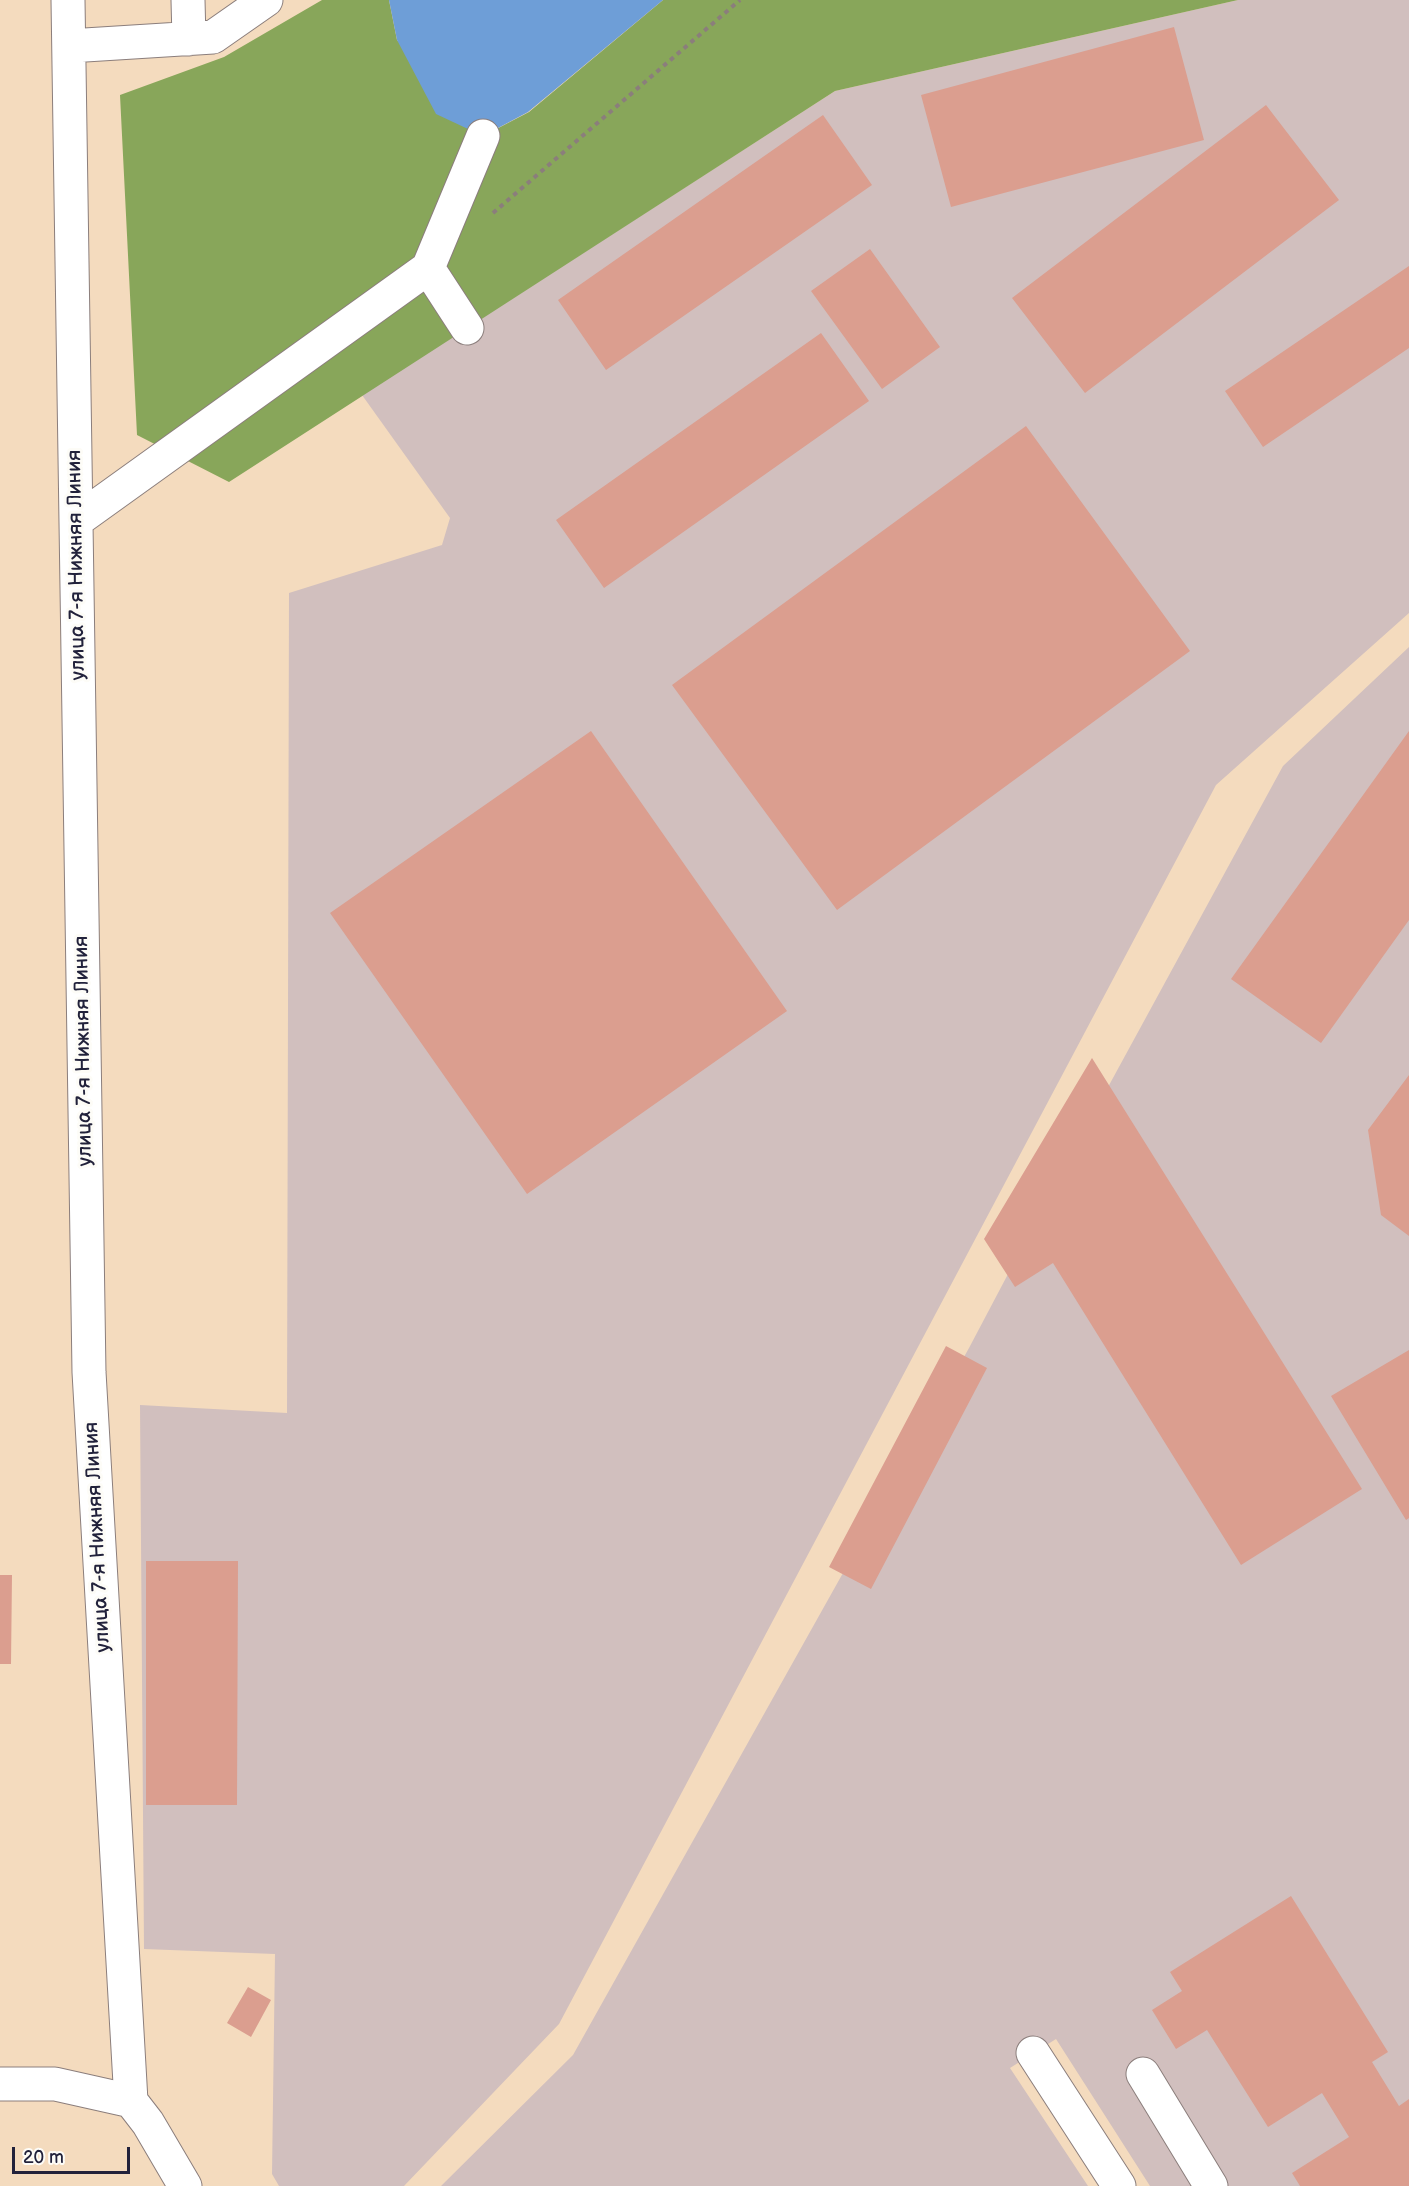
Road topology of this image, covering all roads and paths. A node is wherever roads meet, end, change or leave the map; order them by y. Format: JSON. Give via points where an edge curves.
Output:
{"nodes":[{"id":1,"x":68,"y":0,"type":"edge"},
{"id":2,"x":188,"y":0,"type":"edge"},
{"id":3,"x":266,"y":0,"type":"edge"},
{"id":4,"x":740,"y":0,"type":"edge"},
{"id":5,"x":189,"y":39,"type":"junction"},
{"id":6,"x":69,"y":46,"type":"junction"},
{"id":7,"x":483,"y":136,"type":"dead end"},
{"id":8,"x":491,"y":214,"type":"dead end"},
{"id":9,"x":429,"y":268,"type":"junction"},
{"id":10,"x":467,"y":328,"type":"dead end"},
{"id":11,"x":76,"y":521,"type":"junction"},
{"id":12,"x":1033,"y":2053,"type":"dead end"},
{"id":13,"x":1143,"y":2074,"type":"dead end"},
{"id":14,"x":0,"y":2084,"type":"edge"},
{"id":15,"x":131,"y":2101,"type":"junction"},
{"id":16,"x":185,"y":2186,"type":"edge"},
{"id":17,"x":1119,"y":2186,"type":"edge"},
{"id":18,"x":1211,"y":2186,"type":"edge"}],
"edges":[{"from":1,"to":6,"type":"street","name":"улица 7-я Нижняя Линия"},
{"from":2,"to":5,"type":"street"},
{"from":3,"to":5,"type":"street","via":[[213,37]]},
{"from":4,"to":8,"type":"path"},
{"from":5,"to":6,"type":"street"},
{"from":6,"to":11,"type":"street","name":"улица 7-я Нижняя Линия"},
{"from":7,"to":9,"type":"street"},
{"from":9,"to":10,"type":"street"},
{"from":9,"to":11,"type":"street"},
{"from":11,"to":15,"type":"street","name":"улица 7-я Нижняя Линия","via":[[89,1372]]},
{"from":12,"to":17,"type":"street"},
{"from":13,"to":18,"type":"street"},
{"from":14,"to":15,"type":"street","via":[[55,2084]]},
{"from":15,"to":16,"type":"street"}]}
